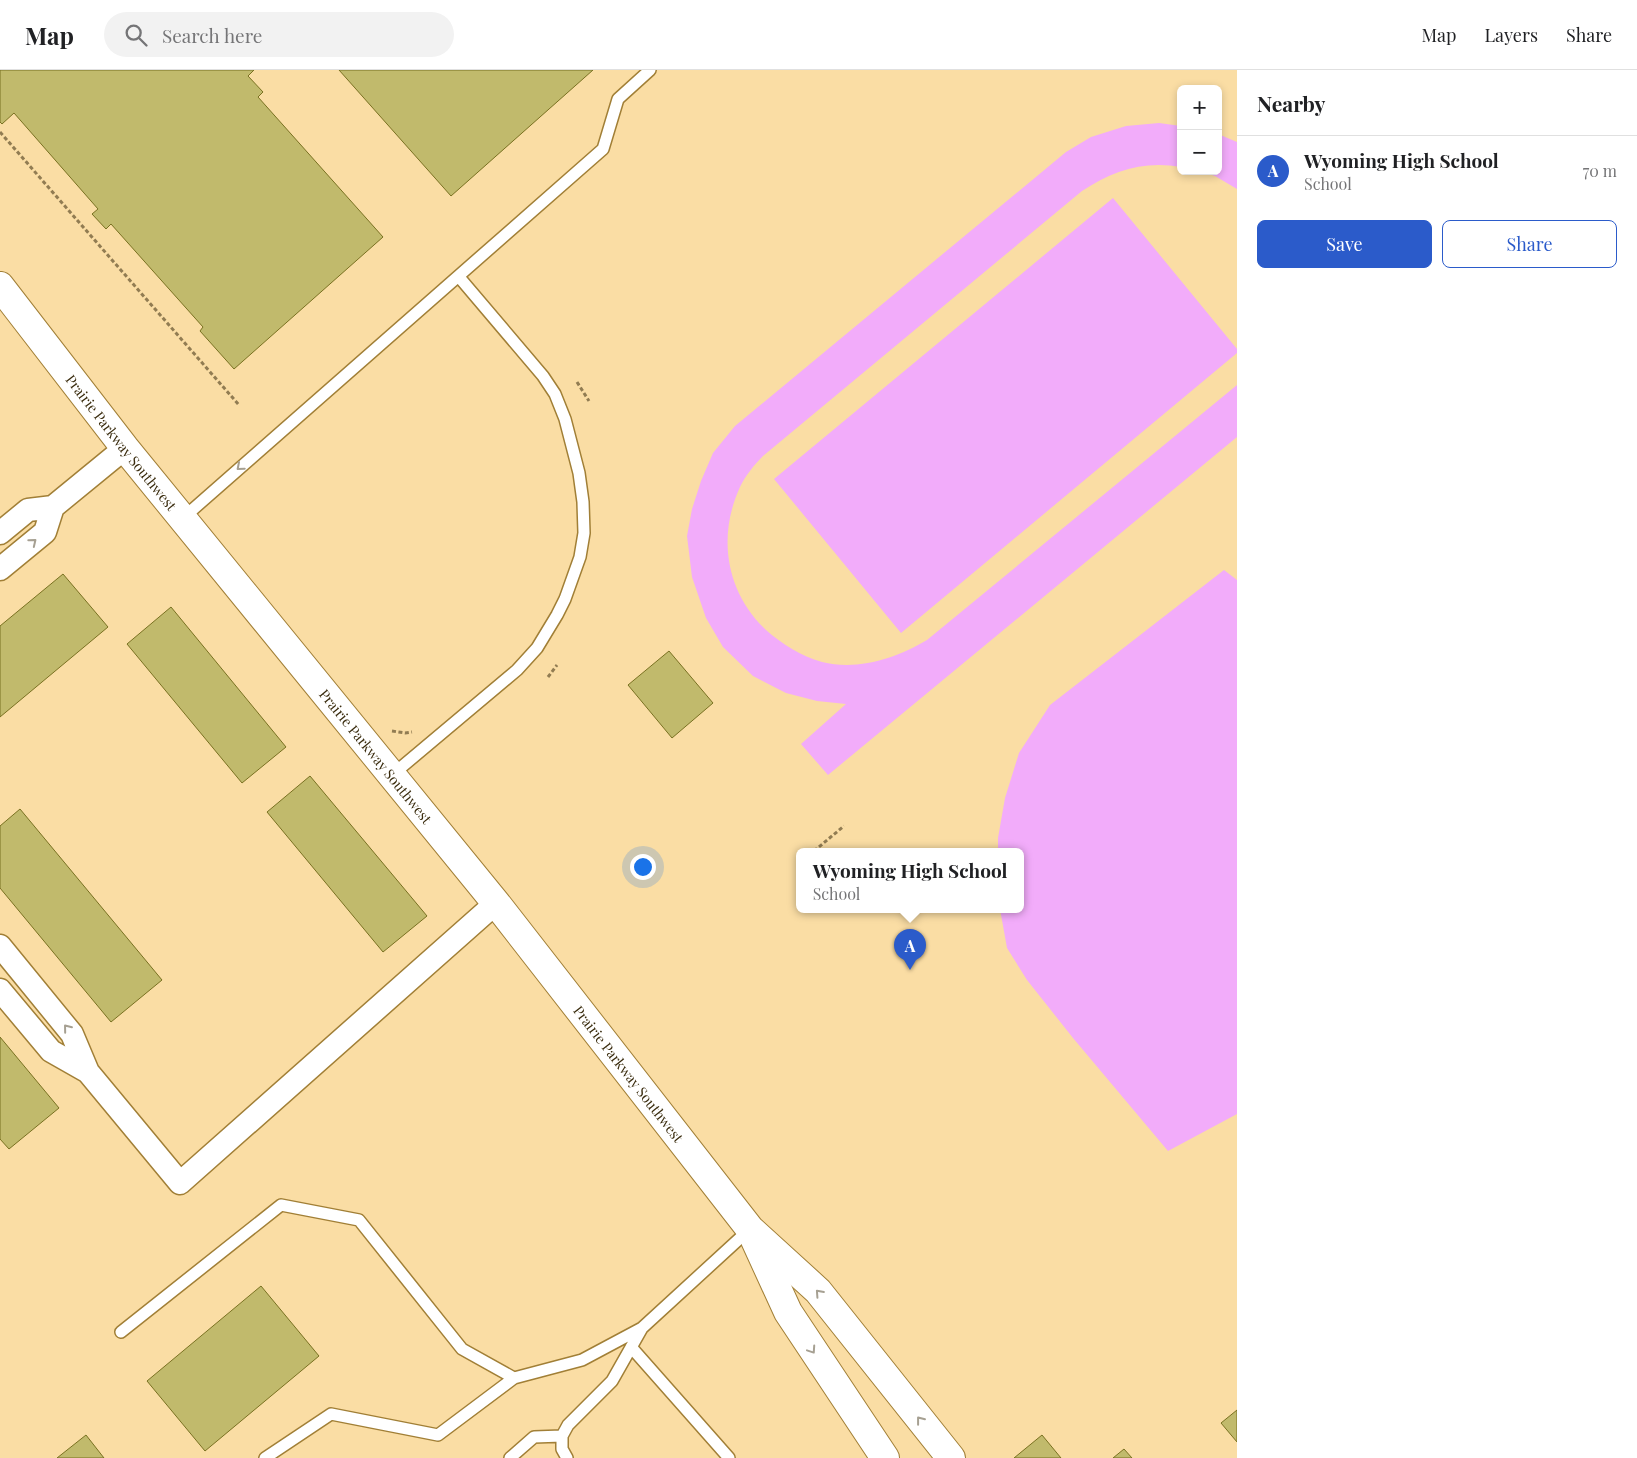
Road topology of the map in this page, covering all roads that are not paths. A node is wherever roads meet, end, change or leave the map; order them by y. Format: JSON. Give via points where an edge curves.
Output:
{"nodes":[{"id":1,"x":650,"y":70,"type":"edge"},
{"id":2,"x":459,"y":277,"type":"junction"},
{"id":3,"x":0,"y":286,"type":"edge"},
{"id":4,"x":125,"y":448,"type":"junction"},
{"id":5,"x":53,"y":507,"type":"junction"},
{"id":6,"x":183,"y":518,"type":"junction"},
{"id":7,"x":0,"y":533,"type":"edge"},
{"id":8,"x":0,"y":569,"type":"edge"},
{"id":9,"x":392,"y":776,"type":"junction"},
{"id":10,"x":496,"y":902,"type":"junction"},
{"id":11,"x":0,"y":946,"type":"edge"},
{"id":12,"x":0,"y":990,"type":"edge"},
{"id":13,"x":88,"y":1072,"type":"junction"},
{"id":14,"x":750,"y":1229,"type":"junction"},
{"id":15,"x":642,"y":1328,"type":"junction"},
{"id":16,"x":121,"y":1332,"type":"dead end"},
{"id":17,"x":631,"y":1347,"type":"junction"},
{"id":18,"x":514,"y":1378,"type":"junction"},
{"id":19,"x":562,"y":1436,"type":"junction"},
{"id":20,"x":265,"y":1458,"type":"edge"},
{"id":21,"x":510,"y":1458,"type":"edge"},
{"id":22,"x":567,"y":1458,"type":"edge"},
{"id":23,"x":729,"y":1458,"type":"edge"},
{"id":24,"x":885,"y":1458,"type":"edge"},
{"id":25,"x":950,"y":1458,"type":"edge"}],
"edges":[{"from":1,"to":2,"type":"lane","via":[[618,99],[603,149]]},
{"from":2,"to":6,"type":"lane","one_way":true},
{"from":2,"to":9,"type":"lane","via":[[543,376],[557,399],[580,473],[584,533],[580,556],[564,598],[537,648],[517,670]]},
{"from":3,"to":4,"type":"street","name":"Prairie Parkway Southwest"},
{"from":4,"to":5,"type":"street"},
{"from":4,"to":6,"type":"street","name":"Prairie Parkway Southwest"},
{"from":5,"to":7,"type":"street","via":[[28,510]]},
{"from":8,"to":5,"type":"street","one_way":true,"via":[[45,532]]},
{"from":6,"to":9,"type":"street","name":"Prairie Parkway Southwest"},
{"from":9,"to":10,"type":"street","name":"Prairie Parkway Southwest"},
{"from":10,"to":13,"type":"street","via":[[180,1183]]},
{"from":10,"to":14,"type":"street","name":"Prairie Parkway Southwest"},
{"from":13,"to":11,"type":"street","one_way":true,"via":[[72,1034]]},
{"from":12,"to":13,"type":"street","via":[[51,1051]]},
{"from":14,"to":15,"type":"lane"},
{"from":14,"to":24,"type":"street","name":"Prairie Parkway Southwest","one_way":true,"via":[[788,1312]]},
{"from":25,"to":14,"type":"street","name":"Prairie Parkway Southwest","one_way":true,"via":[[818,1291]]},
{"from":15,"to":17,"type":"lane"},
{"from":15,"to":18,"type":"lane","via":[[582,1360]]},
{"from":16,"to":18,"type":"lane","via":[[281,1205],[359,1220],[462,1349]]},
{"from":17,"to":19,"type":"lane","via":[[612,1380],[568,1425]]},
{"from":17,"to":23,"type":"lane"},
{"from":18,"to":20,"type":"lane","via":[[438,1435],[331,1414]]},
{"from":19,"to":21,"type":"lane","via":[[534,1437]]},
{"from":19,"to":22,"type":"lane","via":[[562,1449]]}]}
